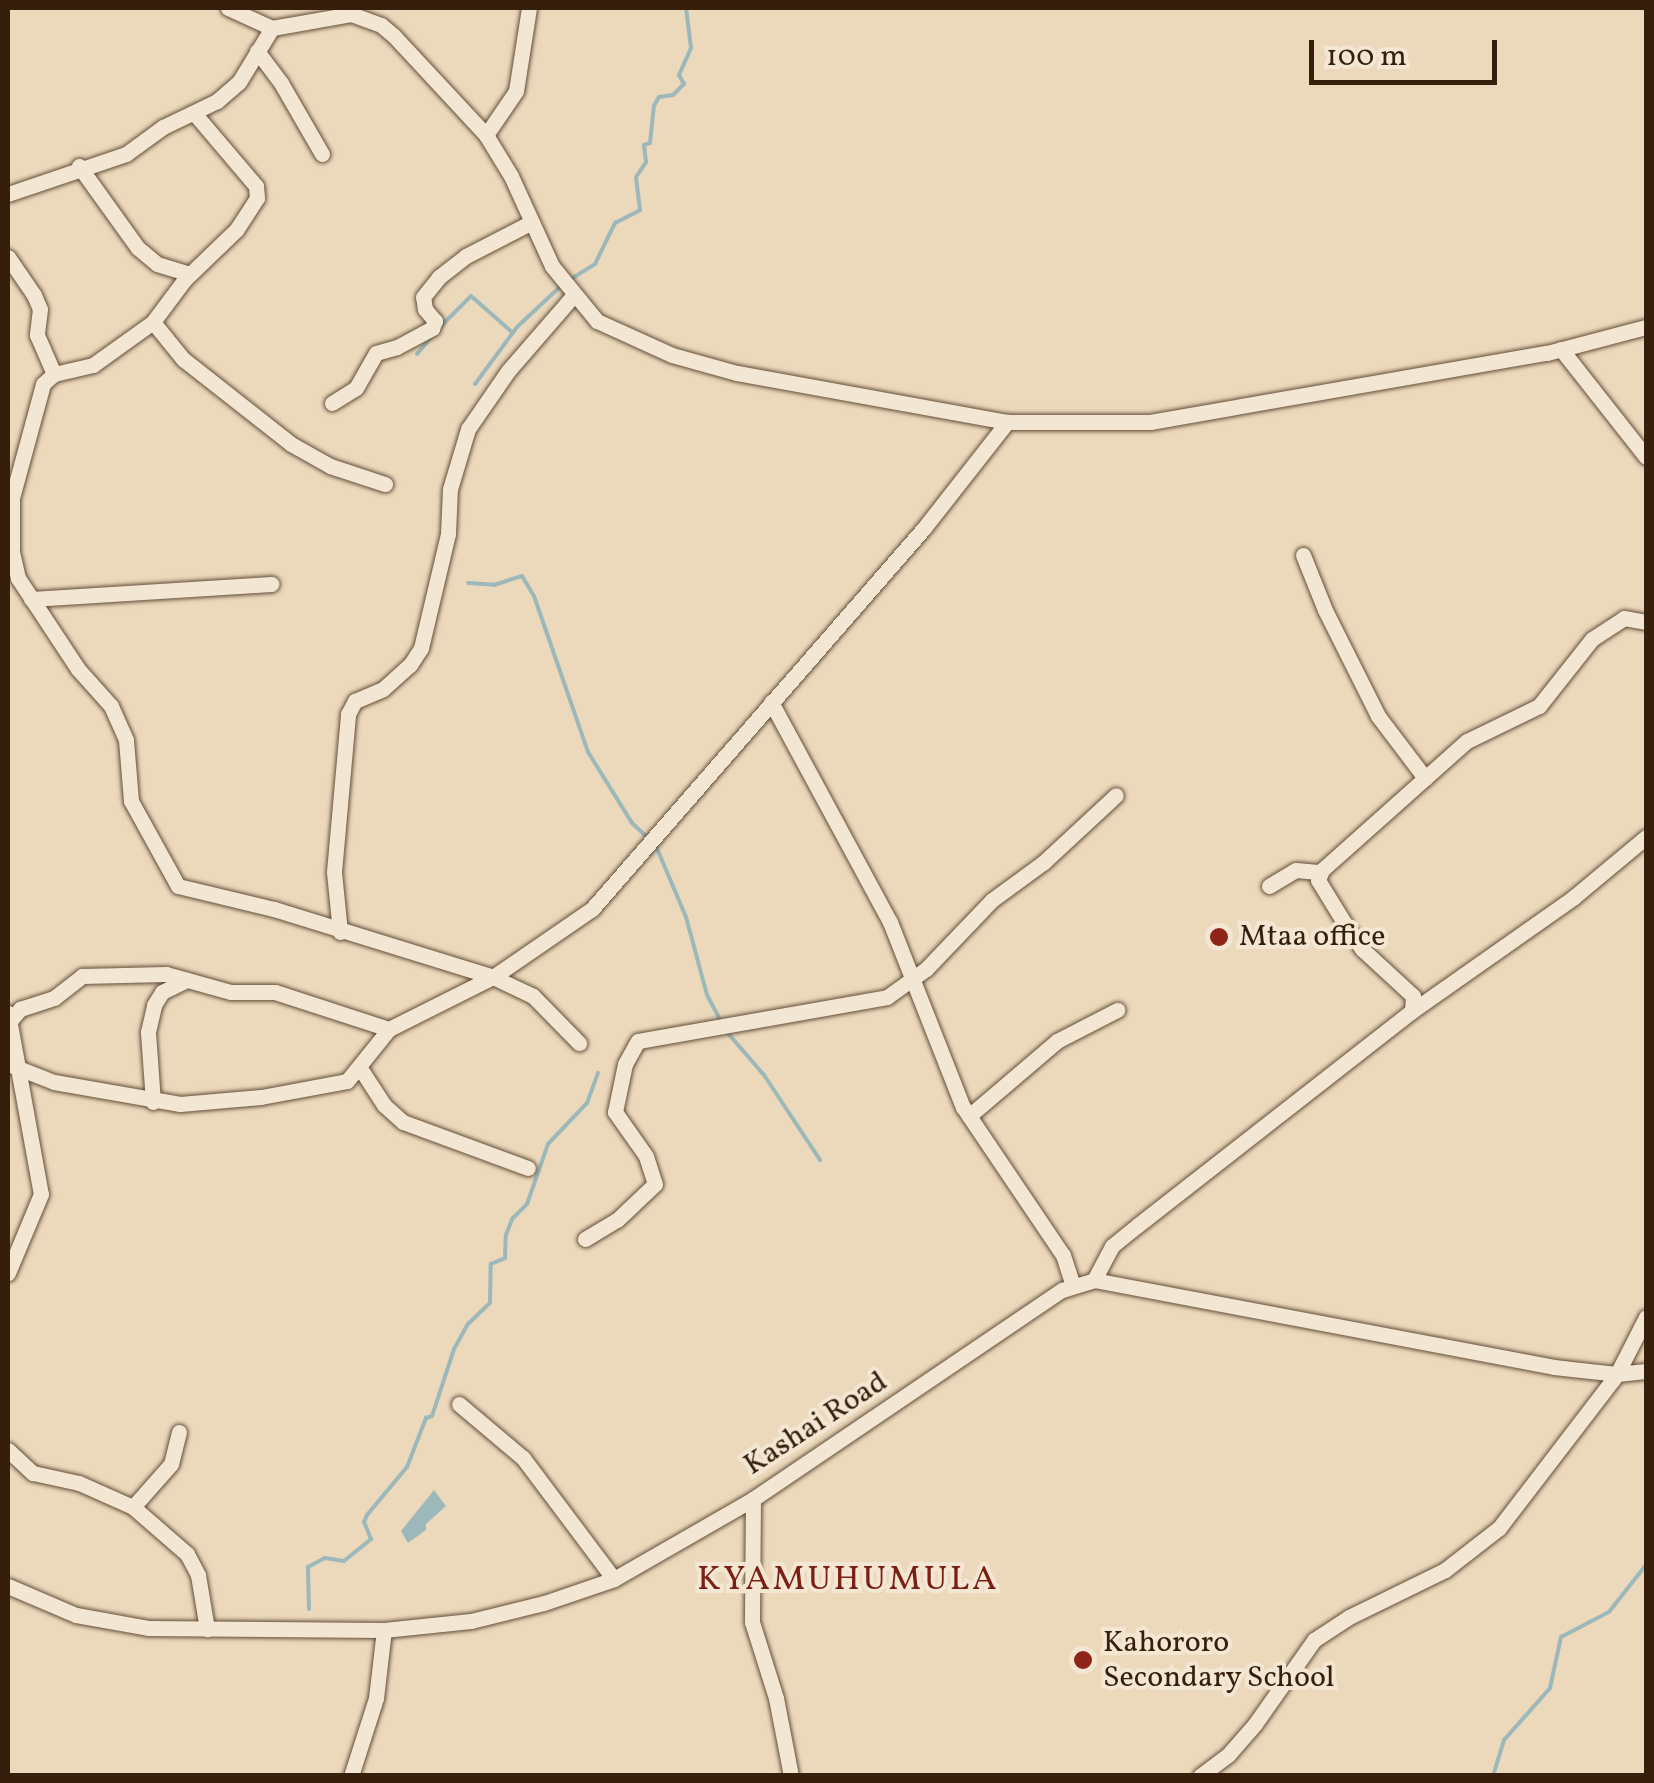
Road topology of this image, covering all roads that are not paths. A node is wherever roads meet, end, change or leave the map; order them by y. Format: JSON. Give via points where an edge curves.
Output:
{"nodes":[{"id":1,"x":231,"y":8,"type":"edge"},
{"id":2,"x":530,"y":8,"type":"edge"},
{"id":3,"x":272,"y":28,"type":"junction"},
{"id":4,"x":257,"y":50,"type":"junction"},
{"id":5,"x":194,"y":113,"type":"junction"},
{"id":6,"x":486,"y":135,"type":"junction"},
{"id":7,"x":322,"y":154,"type":"dead end"},
{"id":8,"x":79,"y":166,"type":"junction"},
{"id":9,"x":8,"y":194,"type":"edge"},
{"id":10,"x":530,"y":223,"type":"junction"},
{"id":11,"x":8,"y":257,"type":"edge"},
{"id":12,"x":189,"y":274,"type":"junction"},
{"id":13,"x":573,"y":296,"type":"junction"},
{"id":14,"x":154,"y":322,"type":"junction"},
{"id":15,"x":1646,"y":327,"type":"edge"},
{"id":16,"x":1562,"y":349,"type":"junction"},
{"id":17,"x":54,"y":374,"type":"junction"},
{"id":18,"x":332,"y":404,"type":"dead end"},
{"id":19,"x":1007,"y":422,"type":"junction"},
{"id":20,"x":1646,"y":456,"type":"edge"},
{"id":21,"x":385,"y":484,"type":"dead end"},
{"id":22,"x":1303,"y":554,"type":"dead end"},
{"id":23,"x":272,"y":584,"type":"dead end"},
{"id":24,"x":31,"y":599,"type":"junction"},
{"id":25,"x":1646,"y":622,"type":"edge"},
{"id":26,"x":771,"y":702,"type":"junction"},
{"id":27,"x":1425,"y":778,"type":"junction"},
{"id":28,"x":1116,"y":794,"type":"dead end"},
{"id":29,"x":1646,"y":837,"type":"edge"},
{"id":30,"x":1320,"y":872,"type":"junction"},
{"id":31,"x":1269,"y":886,"type":"dead end"},
{"id":32,"x":340,"y":932,"type":"junction"},
{"id":33,"x":493,"y":977,"type":"junction"},
{"id":34,"x":914,"y":978,"type":"junction"},
{"id":35,"x":187,"y":980,"type":"junction"},
{"id":36,"x":1117,"y":1010,"type":"dead end"},
{"id":37,"x":1412,"y":1011,"type":"junction"},
{"id":38,"x":9,"y":1017,"type":"edge"},
{"id":39,"x":390,"y":1029,"type":"junction"},
{"id":40,"x":578,"y":1042,"type":"dead end"},
{"id":41,"x":11,"y":1066,"type":"edge"},
{"id":42,"x":360,"y":1068,"type":"junction"},
{"id":43,"x":153,"y":1102,"type":"junction"},
{"id":44,"x":970,"y":1116,"type":"junction"},
{"id":45,"x":528,"y":1168,"type":"dead end"},
{"id":46,"x":585,"y":1239,"type":"dead end"},
{"id":47,"x":8,"y":1273,"type":"edge"},
{"id":48,"x":1094,"y":1280,"type":"junction"},
{"id":49,"x":1073,"y":1284,"type":"junction"},
{"id":50,"x":1646,"y":1316,"type":"edge"},
{"id":51,"x":1646,"y":1371,"type":"edge"},
{"id":52,"x":1617,"y":1374,"type":"junction"},
{"id":53,"x":459,"y":1404,"type":"dead end"},
{"id":54,"x":179,"y":1432,"type":"dead end"},
{"id":55,"x":8,"y":1450,"type":"edge"},
{"id":56,"x":753,"y":1499,"type":"junction"},
{"id":57,"x":133,"y":1508,"type":"junction"},
{"id":58,"x":614,"y":1580,"type":"junction"},
{"id":59,"x":8,"y":1586,"type":"edge"},
{"id":60,"x":207,"y":1629,"type":"junction"},
{"id":61,"x":384,"y":1630,"type":"junction"},
{"id":62,"x":351,"y":1776,"type":"edge"},
{"id":63,"x":791,"y":1776,"type":"edge"},
{"id":64,"x":1200,"y":1776,"type":"edge"}],
"edges":[{"from":1,"to":3,"type":"street"},
{"from":2,"to":6,"type":"street","via":[[516,91]]},
{"from":3,"to":4,"type":"street"},
{"from":3,"to":6,"type":"street","via":[[351,14],[381,25]]},
{"from":4,"to":5,"type":"street","via":[[227,94]]},
{"from":4,"to":7,"type":"street"},
{"from":5,"to":8,"type":"street","via":[[126,154]]},
{"from":5,"to":12,"type":"street","via":[[256,186],[257,198],[236,230]]},
{"from":6,"to":10,"type":"street"},
{"from":8,"to":9,"type":"street"},
{"from":8,"to":12,"type":"street","via":[[138,248],[157,264]]},
{"from":10,"to":13,"type":"street"},
{"from":10,"to":18,"type":"street","via":[[439,277],[423,297],[432,328],[376,353],[356,388]]},
{"from":11,"to":17,"type":"street","via":[[40,309],[37,335]]},
{"from":12,"to":14,"type":"street"},
{"from":13,"to":19,"type":"street","via":[[617,334],[672,355]]},
{"from":13,"to":32,"type":"street","via":[[468,429],[420,648],[383,690],[354,701],[348,714],[334,872]]},
{"from":14,"to":17,"type":"street","via":[[94,364]]},
{"from":14,"to":21,"type":"street","via":[[183,359],[291,444]]},
{"from":15,"to":16,"type":"street"},
{"from":16,"to":19,"type":"street","via":[[1178,419]]},
{"from":16,"to":20,"type":"street"},
{"from":17,"to":24,"type":"street","via":[[36,400],[12,498],[14,562]]},
{"from":19,"to":26,"type":"street"},
{"from":22,"to":27,"type":"street","via":[[1378,716]]},
{"from":23,"to":24,"type":"street"},
{"from":24,"to":32,"type":"street","via":[[111,706],[126,740],[131,801],[178,886]]},
{"from":25,"to":27,"type":"street","via":[[1624,618],[1602,632],[1539,706],[1466,741]]},
{"from":26,"to":33,"type":"street","via":[[592,909]]},
{"from":26,"to":34,"type":"street"},
{"from":27,"to":30,"type":"street"},
{"from":28,"to":34,"type":"street","via":[[992,900]]},
{"from":29,"to":37,"type":"street","via":[[1574,897]]},
{"from":30,"to":31,"type":"street","via":[[1296,870]]},
{"from":30,"to":37,"type":"street","via":[[1318,880],[1362,949],[1413,996]]},
{"from":32,"to":33,"type":"street"},
{"from":33,"to":39,"type":"street"},
{"from":33,"to":40,"type":"street","via":[[534,996]]},
{"from":34,"to":44,"type":"street"},
{"from":34,"to":46,"type":"street","via":[[866,1003],[638,1041],[625,1064],[615,1112],[646,1156],[656,1184]]},
{"from":35,"to":38,"type":"street","via":[[89,974]]},
{"from":35,"to":39,"type":"street","via":[[231,992],[275,992]]},
{"from":35,"to":43,"type":"street","via":[[162,992],[154,1005],[148,1047]]},
{"from":36,"to":44,"type":"street","via":[[1057,1040]]},
{"from":37,"to":48,"type":"street","via":[[1138,1224],[1103,1258]]},
{"from":38,"to":41,"type":"street"},
{"from":39,"to":42,"type":"street"},
{"from":41,"to":43,"type":"street"},
{"from":41,"to":47,"type":"street","via":[[42,1194]]},
{"from":42,"to":43,"type":"street","via":[[347,1081],[261,1097]]},
{"from":42,"to":45,"type":"street","via":[[403,1122]]},
{"from":44,"to":49,"type":"street","via":[[1062,1255]]},
{"from":48,"to":49,"type":"street","name":"Kashai Road"},
{"from":48,"to":52,"type":"street","name":"Kashai Road"},
{"from":49,"to":56,"type":"street","name":"Kashai Road"},
{"from":50,"to":52,"type":"street"},
{"from":51,"to":52,"type":"street","name":"Kashai Road"},
{"from":52,"to":64,"type":"street","via":[[1499,1528],[1445,1570],[1314,1640],[1255,1724]]},
{"from":53,"to":58,"type":"street","via":[[523,1458]]},
{"from":54,"to":57,"type":"street","via":[[171,1464]]},
{"from":55,"to":57,"type":"street","via":[[33,1473],[79,1483]]},
{"from":56,"to":58,"type":"street","name":"Kashai Road"},
{"from":56,"to":63,"type":"street","via":[[752,1622]]},
{"from":57,"to":60,"type":"street","via":[[194,1562]]},
{"from":58,"to":61,"type":"street","name":"Kashai Road","via":[[471,1621]]},
{"from":59,"to":60,"type":"street","name":"Kashai Road","via":[[104,1622]]},
{"from":60,"to":61,"type":"street","name":"Kashai Road"},
{"from":61,"to":62,"type":"street","via":[[367,1736]]}]}
